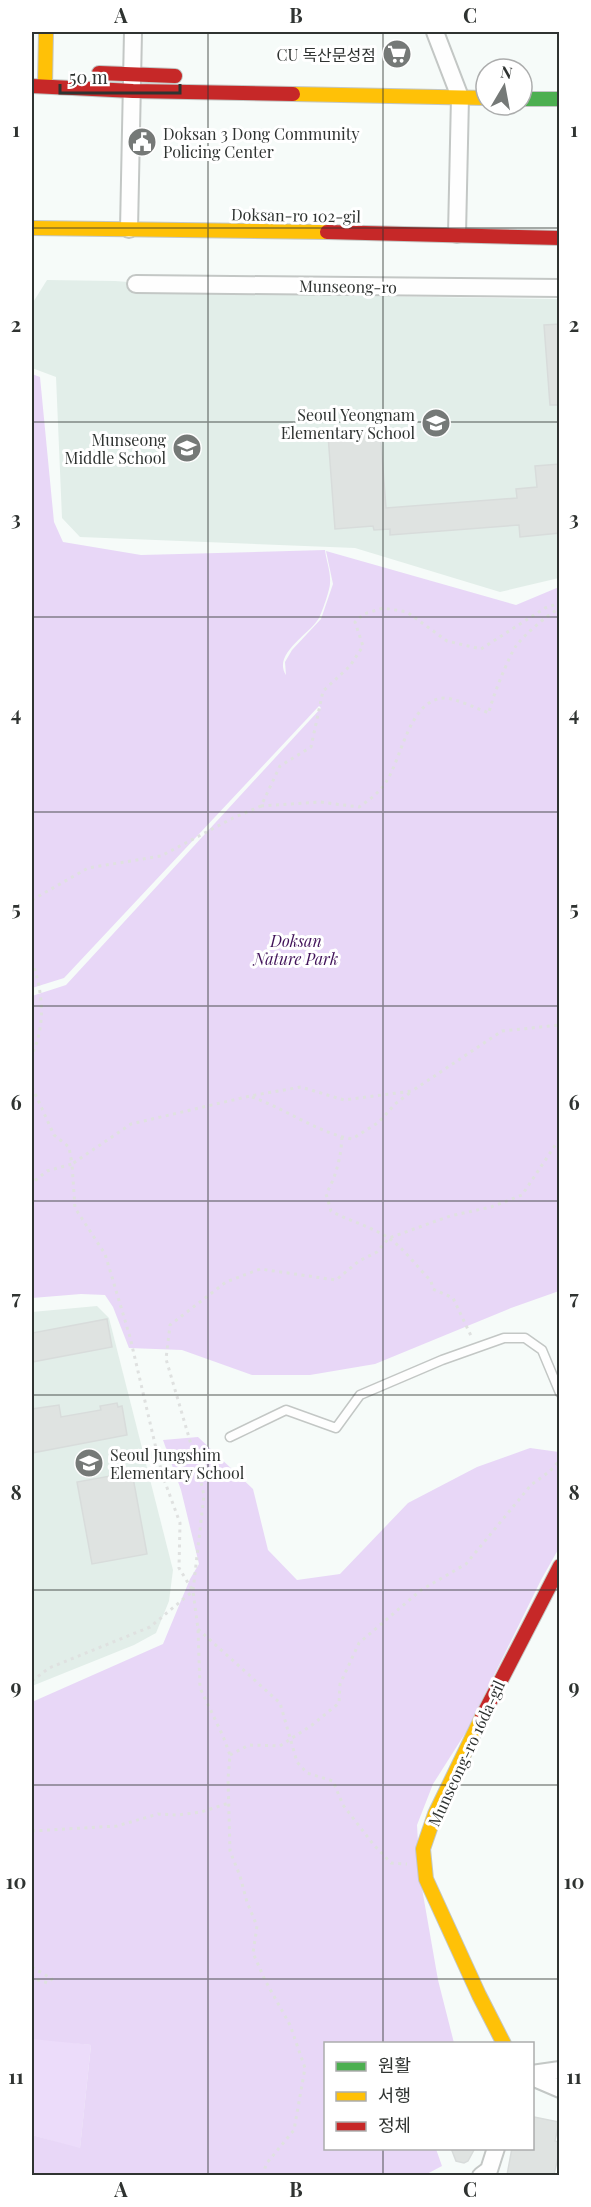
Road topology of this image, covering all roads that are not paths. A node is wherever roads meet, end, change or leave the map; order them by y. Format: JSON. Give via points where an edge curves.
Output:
{"nodes":[{"id":1,"x":46,"y":32,"type":"edge"},
{"id":2,"x":134,"y":32,"type":"edge"},
{"id":3,"x":435,"y":32,"type":"edge"},
{"id":4,"x":44,"y":72,"type":"edge"},
{"id":5,"x":89,"y":73,"type":"dead end"},
{"id":6,"x":193,"y":76,"type":"dead end"},
{"id":7,"x":133,"y":83,"type":"junction"},
{"id":8,"x":419,"y":83,"type":"dead end"},
{"id":9,"x":534,"y":85,"type":"edge"},
{"id":10,"x":38,"y":86,"type":"edge"},
{"id":11,"x":560,"y":86,"type":"edge"},
{"id":12,"x":474,"y":87,"type":"edge"},
{"id":13,"x":458,"y":91,"type":"junction"},
{"id":14,"x":474,"y":95,"type":"edge"},
{"id":15,"x":534,"y":99,"type":"edge"},
{"id":16,"x":560,"y":99,"type":"edge"},
{"id":17,"x":32,"y":228,"type":"edge"},
{"id":18,"x":129,"y":229,"type":"junction"},
{"id":19,"x":457,"y":234,"type":"junction"},
{"id":20,"x":560,"y":238,"type":"edge"},
{"id":21,"x":136,"y":284,"type":"dead end"},
{"id":22,"x":560,"y":288,"type":"edge"},
{"id":23,"x":560,"y":1393,"type":"edge"},
{"id":24,"x":230,"y":1437,"type":"dead end"},
{"id":25,"x":560,"y":1566,"type":"edge"},
{"id":26,"x":503,"y":2042,"type":"edge"},
{"id":27,"x":560,"y":2070,"type":"edge"},
{"id":28,"x":534,"y":2075,"type":"edge"},
{"id":29,"x":534,"y":2076,"type":"edge"},
{"id":30,"x":560,"y":2089,"type":"edge"},
{"id":31,"x":495,"y":2150,"type":"edge"},
{"id":32,"x":481,"y":2175,"type":"edge"}],
"edges":[{"from":1,"to":4,"type":"street"},
{"from":2,"to":7,"type":"street"},
{"from":3,"to":13,"type":"street"},
{"from":4,"to":10,"type":"street"},
{"from":5,"to":7,"type":"street"},
{"from":6,"to":7,"type":"street"},
{"from":7,"to":10,"type":"street"},
{"from":7,"to":13,"type":"street"},
{"from":7,"to":18,"type":"street"},
{"from":8,"to":13,"type":"street"},
{"from":9,"to":11,"type":"street"},
{"from":12,"to":13,"type":"street"},
{"from":13,"to":14,"type":"street"},
{"from":13,"to":19,"type":"street"},
{"from":15,"to":16,"type":"street"},
{"from":17,"to":18,"type":"street","name":"Doksan-ro 102-gil"},
{"from":18,"to":19,"type":"street","name":"Doksan-ro 102-gil"},
{"from":19,"to":20,"type":"street","name":"Doksan-ro 102-gil"},
{"from":21,"to":22,"type":"street","name":"Munseong-ro"},
{"from":23,"to":24,"type":"lane","via":[[542,1350],[525,1338],[504,1338],[360,1395],[336,1428],[286,1410]]},
{"from":25,"to":26,"type":"street","name":"Munseong-ro 16da-gil","via":[[467,1745],[423,1849],[426,1879]]},
{"from":27,"to":28,"type":"street"},
{"from":29,"to":30,"type":"street"},
{"from":31,"to":32,"type":"street","via":[[489,2170]]}]}
